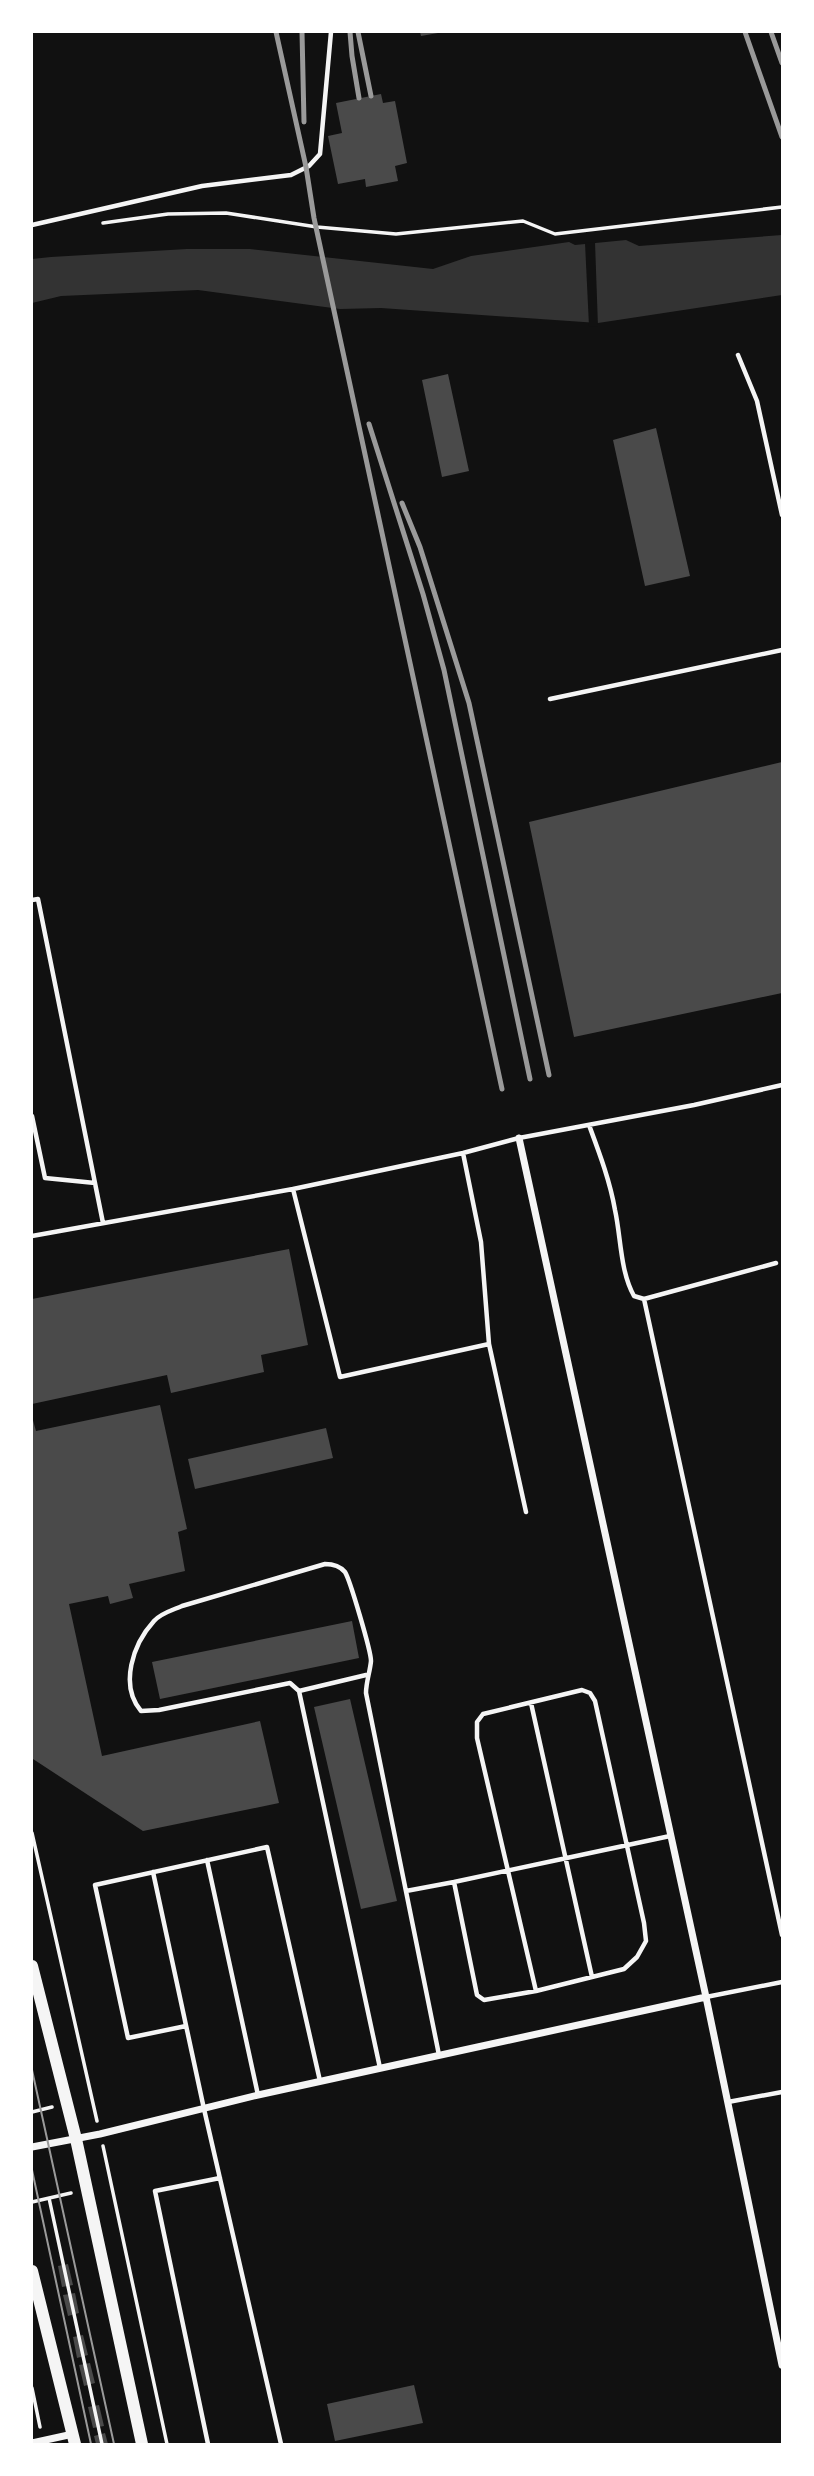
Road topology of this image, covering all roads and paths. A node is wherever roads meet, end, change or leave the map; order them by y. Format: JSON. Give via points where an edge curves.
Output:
{"nodes":[{"id":1,"x":331,"y":32,"type":"edge"},
{"id":2,"x":782,"y":207,"type":"edge"},
{"id":3,"x":101,"y":223,"type":"dead end"},
{"id":4,"x":32,"y":225,"type":"edge"},
{"id":5,"x":738,"y":355,"type":"dead end"},
{"id":6,"x":782,"y":515,"type":"edge"},
{"id":7,"x":782,"y":650,"type":"edge"},
{"id":8,"x":550,"y":699,"type":"dead end"},
{"id":9,"x":32,"y":900,"type":"edge"},
{"id":10,"x":782,"y":1085,"type":"edge"},
{"id":11,"x":32,"y":1116,"type":"edge"},
{"id":12,"x":589,"y":1125,"type":"junction"},
{"id":13,"x":519,"y":1138,"type":"junction"},
{"id":14,"x":463,"y":1153,"type":"junction"},
{"id":15,"x":95,"y":1183,"type":"junction"},
{"id":16,"x":293,"y":1189,"type":"junction"},
{"id":17,"x":103,"y":1223,"type":"junction"},
{"id":18,"x":32,"y":1236,"type":"edge"},
{"id":19,"x":776,"y":1263,"type":"dead end"},
{"id":20,"x":644,"y":1299,"type":"junction"},
{"id":21,"x":489,"y":1344,"type":"junction"},
{"id":22,"x":526,"y":1512,"type":"dead end"},
{"id":23,"x":367,"y":1675,"type":"junction"},
{"id":24,"x":299,"y":1691,"type":"junction"},
{"id":25,"x":531,"y":1703,"type":"junction"},
{"id":26,"x":32,"y":1833,"type":"edge"},
{"id":27,"x":670,"y":1836,"type":"junction"},
{"id":28,"x":625,"y":1846,"type":"junction"},
{"id":29,"x":566,"y":1858,"type":"junction"},
{"id":30,"x":206,"y":1860,"type":"junction"},
{"id":31,"x":508,"y":1870,"type":"junction"},
{"id":32,"x":153,"y":1872,"type":"junction"},
{"id":33,"x":454,"y":1882,"type":"junction"},
{"id":34,"x":406,"y":1891,"type":"junction"},
{"id":35,"x":782,"y":1935,"type":"edge"},
{"id":36,"x":32,"y":1966,"type":"edge"},
{"id":37,"x":592,"y":1977,"type":"junction"},
{"id":38,"x":782,"y":1982,"type":"edge"},
{"id":39,"x":536,"y":1992,"type":"junction"},
{"id":40,"x":706,"y":1997,"type":"junction"},
{"id":41,"x":186,"y":2026,"type":"junction"},
{"id":42,"x":439,"y":2056,"type":"junction"},
{"id":43,"x":380,"y":2068,"type":"junction"},
{"id":44,"x":320,"y":2081,"type":"junction"},
{"id":45,"x":782,"y":2092,"type":"edge"},
{"id":46,"x":258,"y":2095,"type":"junction"},
{"id":47,"x":91,"y":2100,"type":"dead end"},
{"id":48,"x":728,"y":2102,"type":"junction"},
{"id":49,"x":204,"y":2109,"type":"junction"},
{"id":50,"x":39,"y":2110,"type":"dead end"},
{"id":51,"x":32,"y":2112,"type":"edge"},
{"id":52,"x":76,"y":2138,"type":"junction"},
{"id":53,"x":32,"y":2147,"type":"edge"},
{"id":54,"x":107,"y":2165,"type":"dead end"},
{"id":55,"x":220,"y":2178,"type":"junction"},
{"id":56,"x":111,"y":2185,"type":"junction"},
{"id":57,"x":102,"y":2187,"type":"dead end"},
{"id":58,"x":56,"y":2197,"type":"dead end"},
{"id":59,"x":49,"y":2198,"type":"junction"},
{"id":60,"x":32,"y":2202,"type":"edge"},
{"id":61,"x":32,"y":2271,"type":"edge"},
{"id":62,"x":782,"y":2365,"type":"edge"},
{"id":63,"x":32,"y":2388,"type":"edge"},
{"id":64,"x":38,"y":2419,"type":"dead end"},
{"id":65,"x":74,"y":2439,"type":"edge"},
{"id":66,"x":32,"y":2443,"type":"edge"},
{"id":67,"x":102,"y":2445,"type":"edge"},
{"id":68,"x":142,"y":2445,"type":"edge"},
{"id":69,"x":167,"y":2445,"type":"edge"},
{"id":70,"x":208,"y":2445,"type":"edge"},
{"id":71,"x":281,"y":2445,"type":"edge"}],
"edges":[{"from":1,"to":4,"type":"lane","via":[[320,154],[309,166],[291,175],[202,186]]},
{"from":2,"to":3,"type":"path","via":[[555,234],[523,221],[396,234],[226,213],[168,214]]},
{"from":5,"to":6,"type":"lane","via":[[757,401]]},
{"from":7,"to":8,"type":"lane"},
{"from":9,"to":15,"type":"lane","via":[[38,899]]},
{"from":10,"to":12,"type":"lane"},
{"from":11,"to":15,"type":"lane","via":[[45,1178]]},
{"from":12,"to":13,"type":"lane"},
{"from":12,"to":20,"type":"lane","via":[[615,1208],[629,1288]]},
{"from":13,"to":14,"type":"lane"},
{"from":13,"to":27,"type":"street"},
{"from":14,"to":16,"type":"lane"},
{"from":14,"to":21,"type":"lane","via":[[481,1242]]},
{"from":15,"to":17,"type":"lane"},
{"from":16,"to":17,"type":"lane"},
{"from":16,"to":21,"type":"lane","via":[[340,1377]]},
{"from":17,"to":18,"type":"lane"},
{"from":19,"to":20,"type":"lane"},
{"from":20,"to":35,"type":"lane"},
{"from":21,"to":22,"type":"lane"},
{"from":23,"to":24,"type":"lane"},
{"from":23,"to":24,"type":"lane","via":[[371,1661],[352,1590],[344,1570],[326,1564],[163,1615],[139,1642],[129,1684],[141,1711],[290,1683]]},
{"from":23,"to":34,"type":"lane","via":[[366,1693]]},
{"from":24,"to":43,"type":"lane"},
{"from":25,"to":28,"type":"lane","via":[[582,1690],[590,1693]]},
{"from":25,"to":29,"type":"lane"},
{"from":25,"to":31,"type":"lane","via":[[483,1714],[477,1721]]},
{"from":26,"to":47,"type":"path"},
{"from":27,"to":28,"type":"lane"},
{"from":27,"to":40,"type":"street"},
{"from":28,"to":29,"type":"lane"},
{"from":28,"to":37,"type":"lane","via":[[646,1941],[624,1969]]},
{"from":29,"to":31,"type":"lane"},
{"from":29,"to":37,"type":"lane"},
{"from":30,"to":32,"type":"lane"},
{"from":30,"to":44,"type":"lane","via":[[268,1847]]},
{"from":30,"to":46,"type":"lane"},
{"from":31,"to":33,"type":"lane"},
{"from":31,"to":39,"type":"lane"},
{"from":32,"to":41,"type":"lane"},
{"from":32,"to":41,"type":"lane","via":[[95,1885],[128,2038]]},
{"from":33,"to":34,"type":"lane"},
{"from":33,"to":39,"type":"lane","via":[[477,1995],[484,2000]]},
{"from":34,"to":42,"type":"lane"},
{"from":36,"to":52,"type":"main road"},
{"from":37,"to":39,"type":"lane"},
{"from":38,"to":40,"type":"lane"},
{"from":40,"to":42,"type":"street"},
{"from":40,"to":48,"type":"street"},
{"from":41,"to":49,"type":"lane"},
{"from":42,"to":43,"type":"street"},
{"from":43,"to":44,"type":"street"},
{"from":44,"to":46,"type":"street"},
{"from":45,"to":48,"type":"lane"},
{"from":46,"to":49,"type":"street"},
{"from":48,"to":62,"type":"street"},
{"from":49,"to":52,"type":"street"},
{"from":49,"to":55,"type":"lane"},
{"from":50,"to":51,"type":"path"},
{"from":52,"to":53,"type":"street"},
{"from":52,"to":68,"type":"main road"},
{"from":54,"to":56,"type":"path"},
{"from":55,"to":70,"type":"lane","via":[[155,2191]]},
{"from":55,"to":71,"type":"lane"},
{"from":56,"to":57,"type":"path"},
{"from":56,"to":69,"type":"path"},
{"from":58,"to":59,"type":"path"},
{"from":59,"to":60,"type":"path"},
{"from":59,"to":67,"type":"path"},
{"from":61,"to":65,"type":"main road"},
{"from":63,"to":64,"type":"path"},
{"from":65,"to":66,"type":"street"}]}
